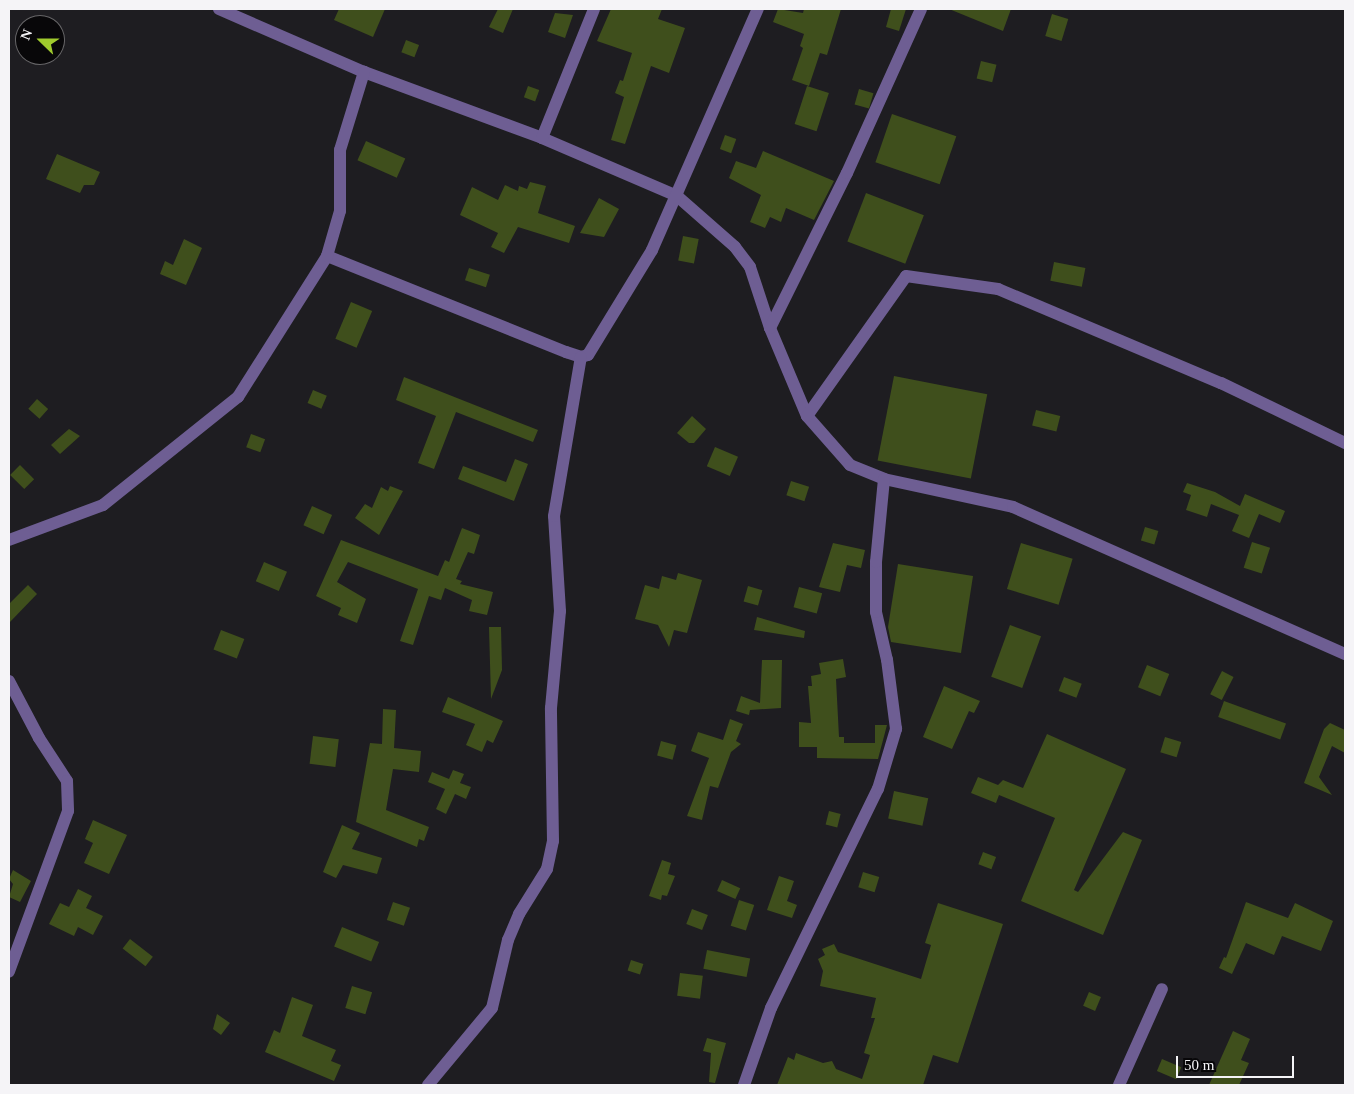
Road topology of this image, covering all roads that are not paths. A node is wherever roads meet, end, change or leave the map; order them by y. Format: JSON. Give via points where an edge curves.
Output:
{"nodes":[{"id":1,"x":219,"y":9,"type":"edge"},
{"id":2,"x":594,"y":9,"type":"edge"},
{"id":3,"x":758,"y":9,"type":"edge"},
{"id":4,"x":921,"y":9,"type":"edge"},
{"id":5,"x":364,"y":72,"type":"junction"},
{"id":6,"x":542,"y":138,"type":"junction"},
{"id":7,"x":677,"y":196,"type":"junction"},
{"id":8,"x":327,"y":256,"type":"junction"},
{"id":9,"x":770,"y":328,"type":"junction"},
{"id":10,"x":581,"y":358,"type":"junction"},
{"id":11,"x":806,"y":416,"type":"junction"},
{"id":12,"x":1345,"y":443,"type":"edge"},
{"id":13,"x":884,"y":479,"type":"junction"},
{"id":14,"x":9,"y":540,"type":"edge"},
{"id":15,"x":1345,"y":654,"type":"edge"},
{"id":16,"x":9,"y":681,"type":"edge"},
{"id":17,"x":9,"y":971,"type":"edge"},
{"id":18,"x":1162,"y":989,"type":"dead end"},
{"id":19,"x":428,"y":1085,"type":"edge"},
{"id":20,"x":744,"y":1085,"type":"edge"},
{"id":21,"x":1119,"y":1085,"type":"edge"}],
"edges":[{"from":1,"to":5,"type":"street"},
{"from":2,"to":6,"type":"street"},
{"from":3,"to":7,"type":"street"},
{"from":4,"to":9,"type":"street","via":[[847,173]]},
{"from":5,"to":6,"type":"street"},
{"from":5,"to":8,"type":"street","via":[[340,150],[340,211]]},
{"from":6,"to":7,"type":"street"},
{"from":7,"to":9,"type":"street","via":[[735,247],[750,267]]},
{"from":7,"to":10,"type":"street","via":[[638,275],[588,355]]},
{"from":8,"to":10,"type":"street"},
{"from":8,"to":14,"type":"street","via":[[238,397],[102,505]]},
{"from":9,"to":11,"type":"street"},
{"from":10,"to":19,"type":"street","via":[[554,516],[560,612],[551,708],[553,841],[547,869],[508,940],[492,1008]]},
{"from":11,"to":12,"type":"street","via":[[906,276],[998,289],[1221,383]]},
{"from":11,"to":13,"type":"street","via":[[850,465]]},
{"from":13,"to":15,"type":"street","via":[[1013,507]]},
{"from":13,"to":20,"type":"street","via":[[876,562],[876,612],[887,660],[896,730],[878,789],[771,1008]]},
{"from":16,"to":17,"type":"street","via":[[39,738],[67,781],[68,811]]},
{"from":18,"to":21,"type":"street"}]}
